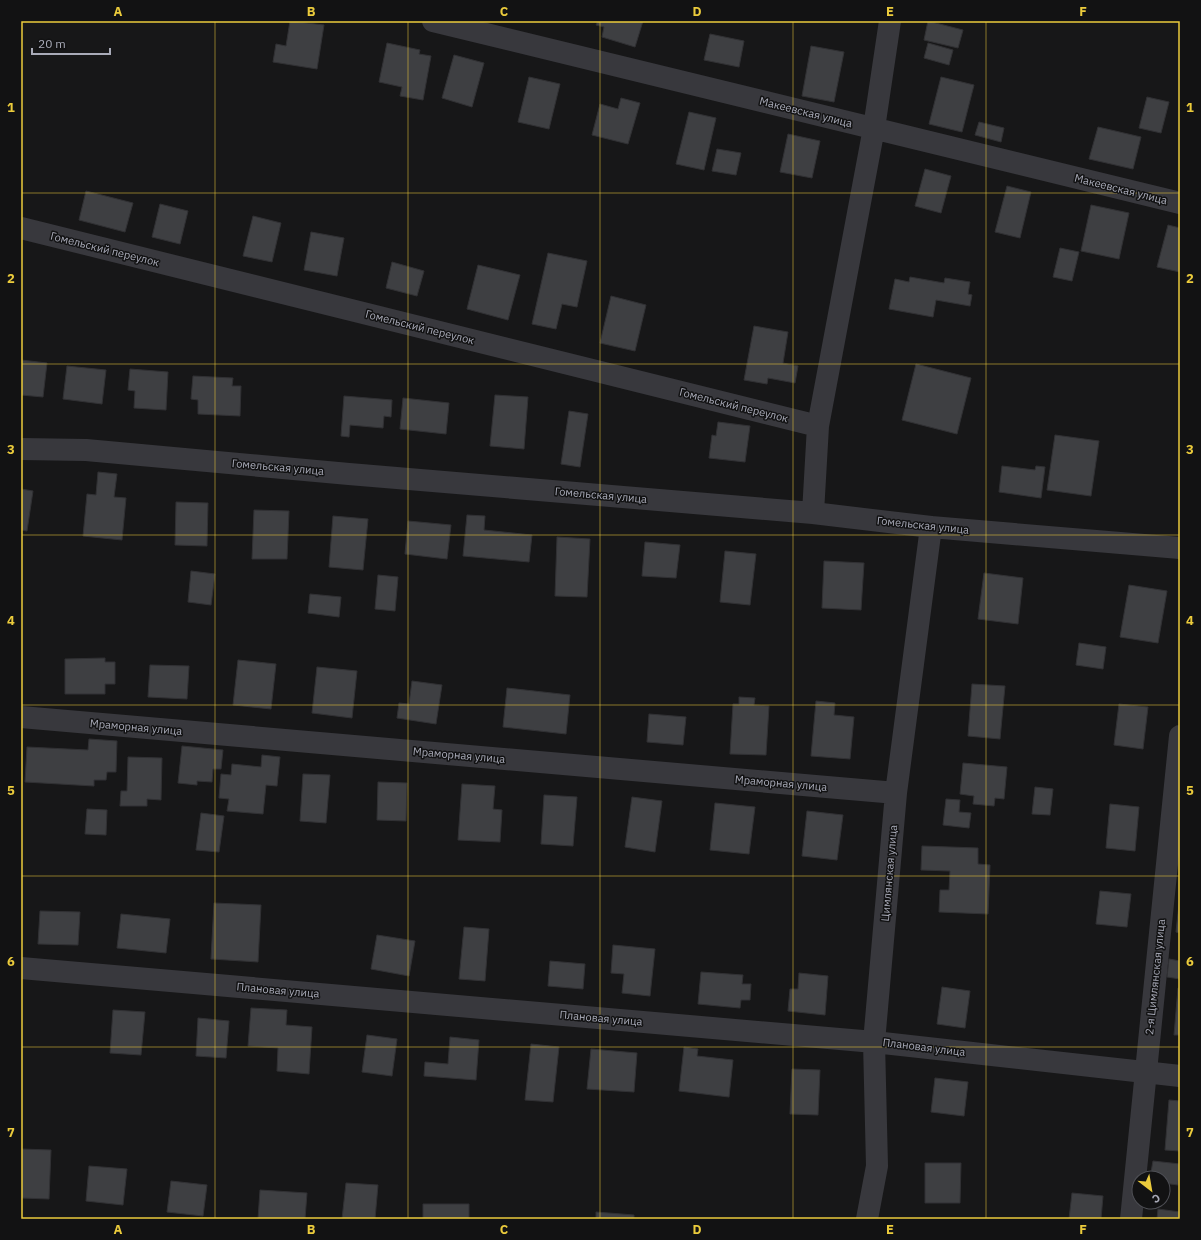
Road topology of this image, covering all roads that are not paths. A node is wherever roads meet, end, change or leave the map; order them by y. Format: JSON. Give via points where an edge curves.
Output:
{"nodes":[{"id":1,"x":433,"y":21,"type":"edge"},
{"id":2,"x":890,"y":21,"type":"edge"},
{"id":3,"x":874,"y":128,"type":"junction"},
{"id":4,"x":1180,"y":203,"type":"edge"},
{"id":5,"x":21,"y":228,"type":"edge"},
{"id":6,"x":818,"y":426,"type":"junction"},
{"id":7,"x":21,"y":449,"type":"edge"},
{"id":8,"x":813,"y":513,"type":"junction"},
{"id":9,"x":931,"y":527,"type":"junction"},
{"id":10,"x":1180,"y":548,"type":"edge"},
{"id":11,"x":21,"y":718,"type":"edge"},
{"id":12,"x":1180,"y":736,"type":"edge"},
{"id":13,"x":896,"y":793,"type":"junction"},
{"id":14,"x":21,"y":968,"type":"edge"},
{"id":15,"x":874,"y":1042,"type":"junction"},
{"id":16,"x":1145,"y":1073,"type":"junction"},
{"id":17,"x":1180,"y":1076,"type":"edge"},
{"id":18,"x":867,"y":1219,"type":"edge"},
{"id":19,"x":1131,"y":1219,"type":"edge"}],
"edges":[{"from":1,"to":3,"type":"street","name":"Макеевская улица"},
{"from":2,"to":3,"type":"street"},
{"from":3,"to":4,"type":"street","name":"Макеевская улица"},
{"from":3,"to":6,"type":"street"},
{"from":5,"to":6,"type":"street","name":"Гомельский переулок"},
{"from":6,"to":8,"type":"street"},
{"from":7,"to":8,"type":"street","name":"Гомельская улица","via":[[86,450]]},
{"from":8,"to":9,"type":"street","name":"Гомельская улица"},
{"from":9,"to":10,"type":"street","name":"Гомельская улица"},
{"from":9,"to":13,"type":"street","name":"Цимлянская улица"},
{"from":11,"to":13,"type":"street","name":"Мраморная улица"},
{"from":12,"to":16,"type":"street","name":"2-я Цимлянская улица"},
{"from":13,"to":15,"type":"street","name":"Цимлянская улица"},
{"from":14,"to":15,"type":"street","name":"Плановая улица"},
{"from":15,"to":16,"type":"street","name":"Плановая улица"},
{"from":15,"to":18,"type":"street","name":"Цимлянская улица","via":[[877,1166]]},
{"from":16,"to":17,"type":"street","name":"Плановая улица"},
{"from":16,"to":19,"type":"street","name":"2-я Цимлянская улица"}]}
